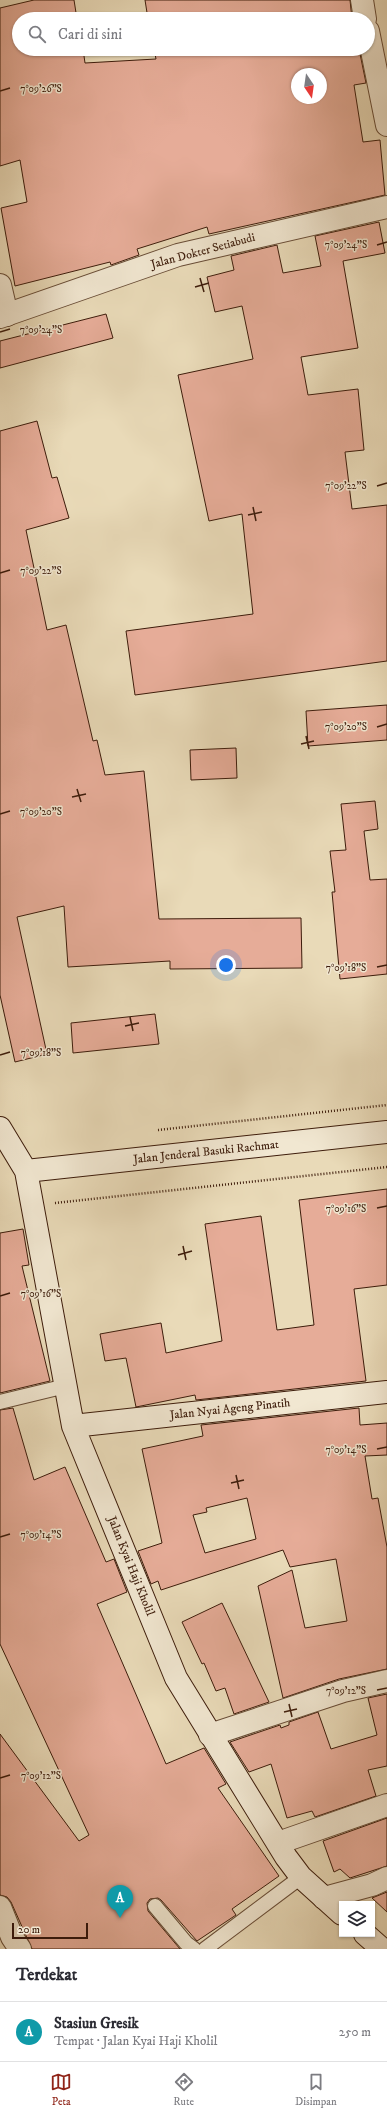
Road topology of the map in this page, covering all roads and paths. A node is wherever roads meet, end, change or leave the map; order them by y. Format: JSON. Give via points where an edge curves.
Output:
{"nodes":[{"id":1,"x":362,"y":0,"type":"edge"},
{"id":2,"x":365,"y":12,"type":"edge"},
{"id":3,"x":373,"y":56,"type":"edge"},
{"id":4,"x":387,"y":125,"type":"edge"},
{"id":5,"x":387,"y":207,"type":"edge"},
{"id":6,"x":0,"y":285,"type":"edge"},
{"id":7,"x":4,"y":316,"type":"edge"},
{"id":8,"x":387,"y":1105,"type":"edge"},
{"id":9,"x":0,"y":1128,"type":"edge"},
{"id":10,"x":152,"y":1131,"type":"dead end"},
{"id":11,"x":387,"y":1132,"type":"edge"},
{"id":12,"x":387,"y":1167,"type":"edge"},
{"id":13,"x":26,"y":1171,"type":"junction"},
{"id":14,"x":32,"y":1205,"type":"junction"},
{"id":15,"x":66,"y":1386,"type":"junction"},
{"id":16,"x":387,"y":1392,"type":"edge"},
{"id":17,"x":0,"y":1402,"type":"edge"},
{"id":18,"x":73,"y":1426,"type":"junction"},
{"id":19,"x":387,"y":1681,"type":"edge"},
{"id":20,"x":210,"y":1735,"type":"junction"},
{"id":21,"x":387,"y":1805,"type":"edge"},
{"id":22,"x":278,"y":1843,"type":"junction"},
{"id":23,"x":300,"y":1877,"type":"junction"},
{"id":24,"x":387,"y":1878,"type":"edge"},
{"id":25,"x":324,"y":1898,"type":"junction"},
{"id":26,"x":155,"y":1906,"type":"dead end"},
{"id":27,"x":0,"y":1907,"type":"edge"},
{"id":28,"x":339,"y":1911,"type":"edge"},
{"id":29,"x":368,"y":1937,"type":"edge"},
{"id":30,"x":20,"y":1949,"type":"edge"},
{"id":31,"x":194,"y":1949,"type":"edge"},
{"id":32,"x":205,"y":1949,"type":"edge"},
{"id":33,"x":382,"y":1949,"type":"edge"}],
"edges":[{"from":1,"to":2,"type":"main road"},
{"from":3,"to":4,"type":"main road"},
{"from":5,"to":7,"type":"main road","name":"Jalan Dokter Setiabudi","via":[[178,255]]},
{"from":6,"to":7,"type":"main road"},
{"from":8,"to":10,"type":"path"},
{"from":9,"to":13,"type":"main road"},
{"from":11,"to":13,"type":"main road","name":"Jalan Jenderal Basuki Rachmat"},
{"from":12,"to":14,"type":"path"},
{"from":13,"to":14,"type":"main road","name":"Jalan Kyai Haji Kholil"},
{"from":14,"to":15,"type":"main road","name":"Jalan Kyai Haji Kholil"},
{"from":15,"to":17,"type":"lane"},
{"from":15,"to":18,"type":"main road","name":"Jalan Kyai Haji Kholil"},
{"from":16,"to":18,"type":"main road","name":"Jalan Nyai Ageng Pinatih"},
{"from":18,"to":20,"type":"main road","name":"Jalan Kyai Haji Kholil","via":[[176,1678]]},
{"from":19,"to":20,"type":"main road","via":[[343,1691]]},
{"from":20,"to":22,"type":"main road","name":"Jalan Kyai Haji Kholil"},
{"from":21,"to":22,"type":"main road"},
{"from":22,"to":23,"type":"main road","name":"Jalan Kyai Haji Kholil"},
{"from":23,"to":25,"type":"main road","name":"Jalan Kyai Haji Kholil"},
{"from":23,"to":32,"type":"lane"},
{"from":24,"to":25,"type":"main road","via":[[372,1885]]},
{"from":25,"to":28,"type":"main road","name":"Jalan Kyai Haji Kholil"},
{"from":26,"to":31,"type":"lane"},
{"from":27,"to":30,"type":"main road","via":[[12,1937]]},
{"from":29,"to":33,"type":"main road"}]}
